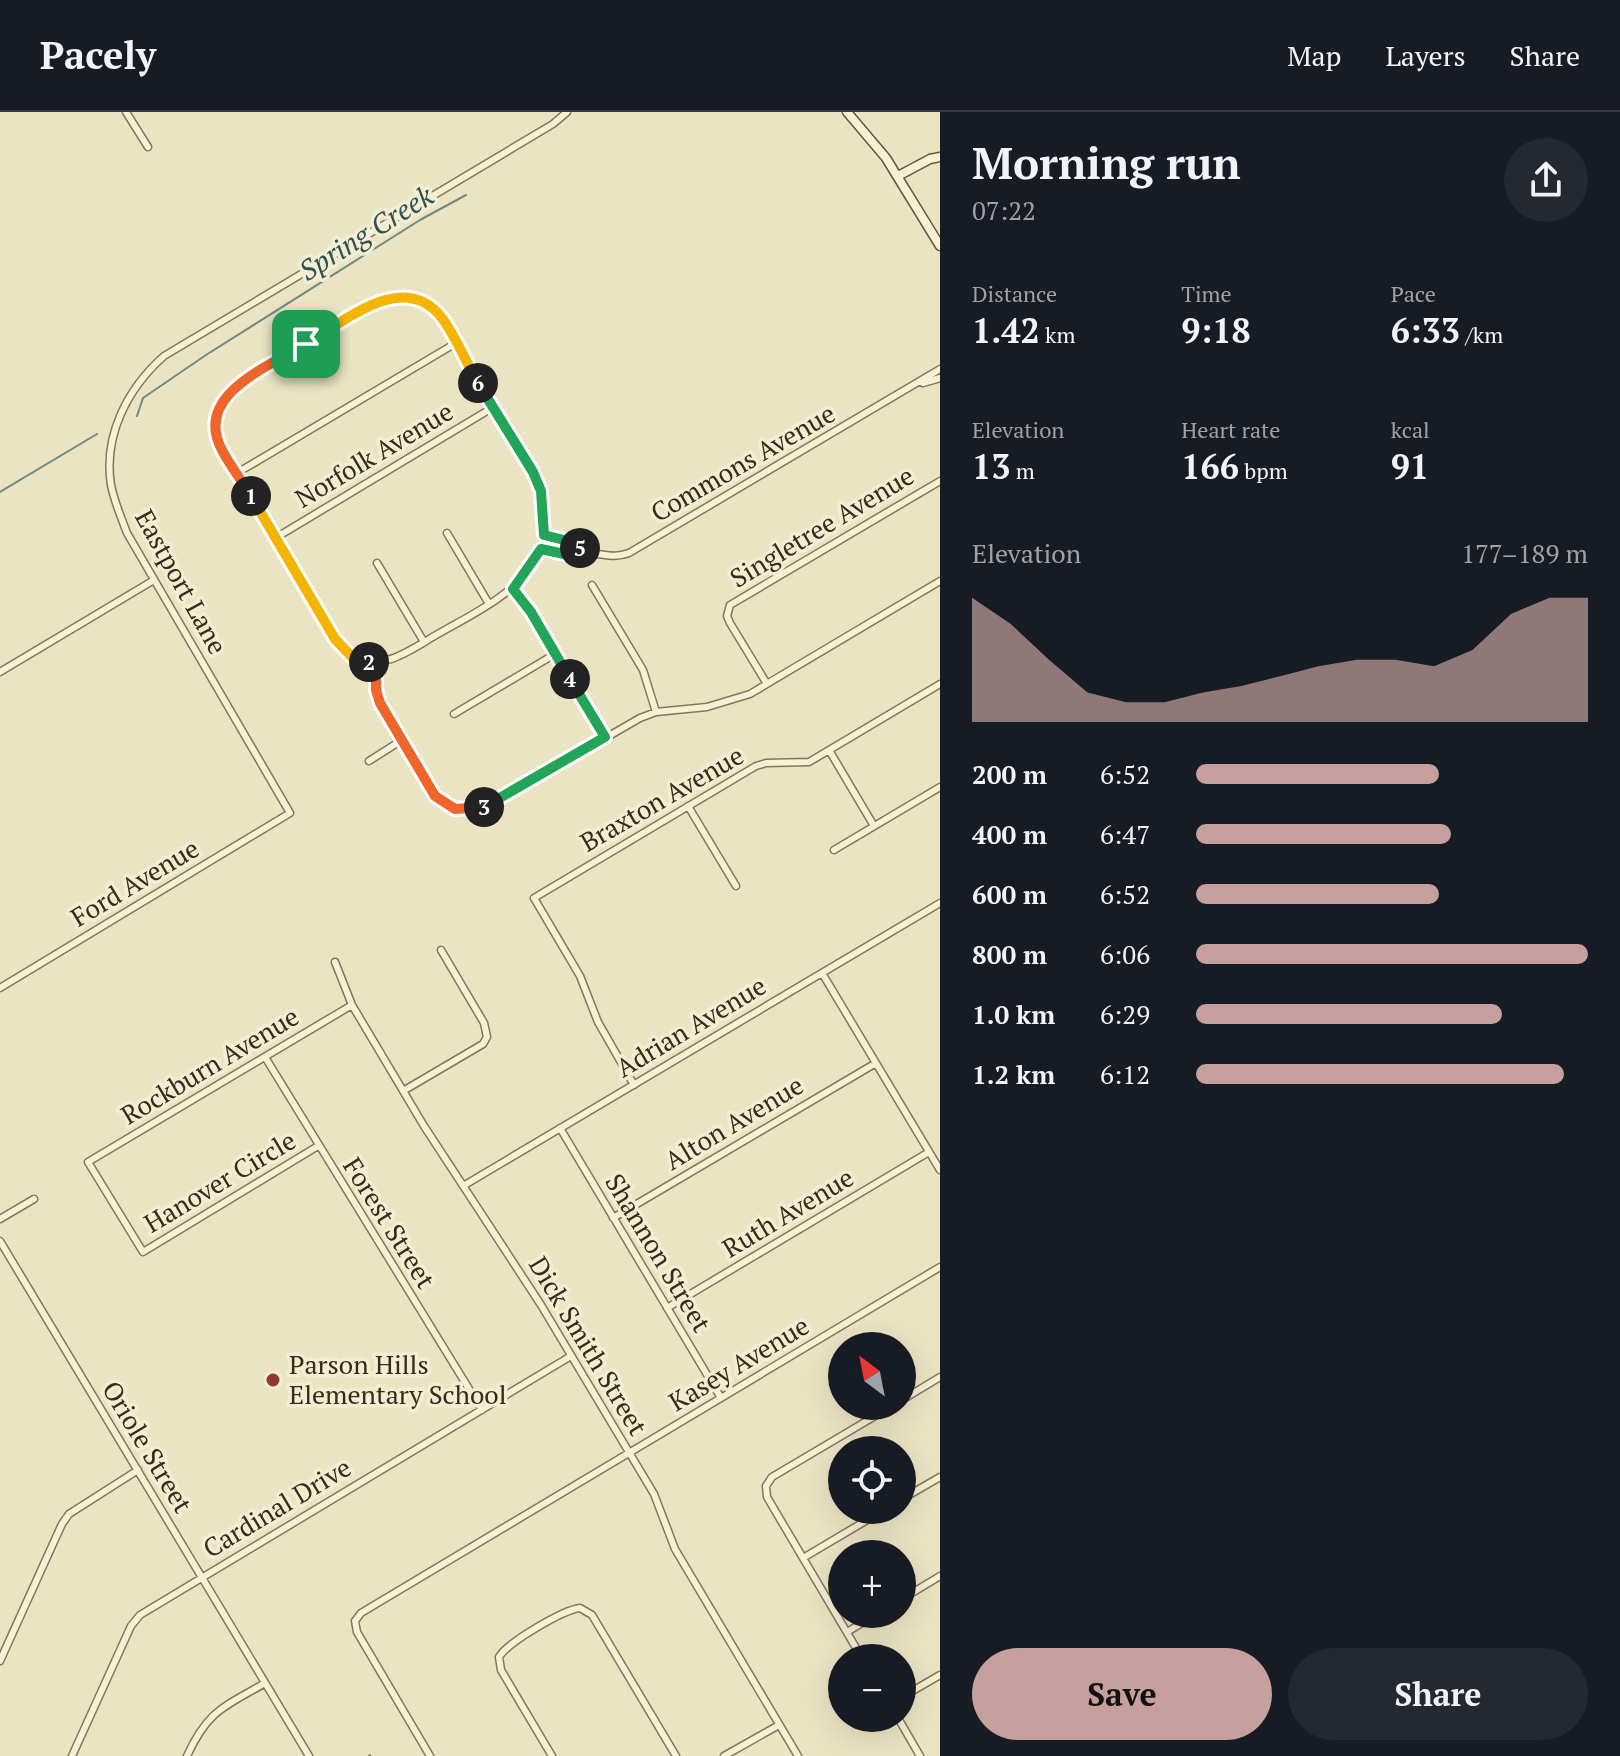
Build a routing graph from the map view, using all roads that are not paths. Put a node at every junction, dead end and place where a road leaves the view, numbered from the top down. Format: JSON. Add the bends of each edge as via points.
{"nodes":[{"id":1,"x":126,"y":112,"type":"edge"},
{"id":2,"x":567,"y":112,"type":"edge"},
{"id":3,"x":847,"y":112,"type":"edge"},
{"id":4,"x":148,"y":147,"type":"dead end"},
{"id":5,"x":940,"y":157,"type":"edge"},
{"id":6,"x":898,"y":176,"type":"junction"},
{"id":7,"x":940,"y":246,"type":"edge"},
{"id":8,"x":456,"y":343,"type":"junction"},
{"id":9,"x":940,"y":369,"type":"edge"},
{"id":10,"x":940,"y":378,"type":"edge"},
{"id":11,"x":915,"y":386,"type":"junction"},
{"id":12,"x":492,"y":408,"type":"junction"},
{"id":13,"x":237,"y":473,"type":"junction"},
{"id":14,"x":940,"y":481,"type":"edge"},
{"id":15,"x":447,"y":533,"type":"dead end"},
{"id":16,"x":544,"y":535,"type":"junction"},
{"id":17,"x":277,"y":537,"type":"junction"},
{"id":18,"x":541,"y":549,"type":"junction"},
{"id":19,"x":586,"y":553,"type":"junction"},
{"id":20,"x":377,"y":563,"type":"dead end"},
{"id":21,"x":154,"y":580,"type":"junction"},
{"id":22,"x":940,"y":581,"type":"edge"},
{"id":23,"x":592,"y":585,"type":"dead end"},
{"id":24,"x":513,"y":589,"type":"junction"},
{"id":25,"x":489,"y":604,"type":"junction"},
{"id":26,"x":424,"y":642,"type":"junction"},
{"id":27,"x":555,"y":654,"type":"junction"},
{"id":28,"x":376,"y":663,"type":"junction"},
{"id":29,"x":0,"y":672,"type":"edge"},
{"id":30,"x":767,"y":684,"type":"junction"},
{"id":31,"x":940,"y":684,"type":"edge"},
{"id":32,"x":656,"y":712,"type":"junction"},
{"id":33,"x":454,"y":714,"type":"dead end"},
{"id":34,"x":605,"y":737,"type":"junction"},
{"id":35,"x":402,"y":740,"type":"junction"},
{"id":36,"x":829,"y":750,"type":"junction"},
{"id":37,"x":369,"y":761,"type":"dead end"},
{"id":38,"x":940,"y":787,"type":"edge"},
{"id":39,"x":688,"y":806,"type":"junction"},
{"id":40,"x":290,"y":813,"type":"joint"},
{"id":41,"x":874,"y":826,"type":"junction"},
{"id":42,"x":834,"y":850,"type":"dead end"},
{"id":43,"x":736,"y":886,"type":"dead end"},
{"id":44,"x":940,"y":903,"type":"edge"},
{"id":45,"x":441,"y":950,"type":"dead end"},
{"id":46,"x":335,"y":962,"type":"dead end"},
{"id":47,"x":822,"y":973,"type":"junction"},
{"id":48,"x":0,"y":988,"type":"edge"},
{"id":49,"x":352,"y":1005,"type":"junction"},
{"id":50,"x":265,"y":1057,"type":"junction"},
{"id":51,"x":876,"y":1063,"type":"junction"},
{"id":52,"x":634,"y":1085,"type":"junction"},
{"id":53,"x":403,"y":1091,"type":"junction"},
{"id":54,"x":560,"y":1128,"type":"junction"},
{"id":55,"x":318,"y":1146,"type":"junction"},
{"id":56,"x":929,"y":1152,"type":"junction"},
{"id":57,"x":940,"y":1170,"type":"edge"},
{"id":58,"x":463,"y":1186,"type":"junction"},
{"id":59,"x":34,"y":1199,"type":"dead end"},
{"id":60,"x":613,"y":1218,"type":"junction"},
{"id":61,"x":0,"y":1219,"type":"edge"},
{"id":62,"x":0,"y":1241,"type":"edge"},
{"id":63,"x":143,"y":1252,"type":"joint"},
{"id":64,"x":940,"y":1267,"type":"edge"},
{"id":65,"x":667,"y":1308,"type":"junction"},
{"id":66,"x":571,"y":1356,"type":"junction"},
{"id":67,"x":940,"y":1377,"type":"edge"},
{"id":68,"x":916,"y":1392,"type":"edge"},
{"id":69,"x":721,"y":1398,"type":"junction"},
{"id":70,"x":482,"y":1410,"type":"junction"},
{"id":71,"x":868,"y":1420,"type":"edge"},
{"id":72,"x":630,"y":1452,"type":"junction"},
{"id":73,"x":138,"y":1470,"type":"junction"},
{"id":74,"x":940,"y":1477,"type":"edge"},
{"id":75,"x":916,"y":1491,"type":"edge"},
{"id":76,"x":860,"y":1524,"type":"edge"},
{"id":77,"x":803,"y":1558,"type":"junction"},
{"id":78,"x":202,"y":1576,"type":"junction"},
{"id":79,"x":940,"y":1576,"type":"edge"},
{"id":80,"x":916,"y":1591,"type":"edge"},
{"id":81,"x":854,"y":1628,"type":"edge"},
{"id":82,"x":847,"y":1632,"type":"junction"},
{"id":83,"x":854,"y":1644,"type":"edge"},
{"id":84,"x":0,"y":1661,"type":"edge"},
{"id":85,"x":940,"y":1675,"type":"edge"},
{"id":86,"x":265,"y":1683,"type":"junction"},
{"id":87,"x":916,"y":1689,"type":"edge"},
{"id":88,"x":779,"y":1725,"type":"junction"},
{"id":89,"x":906,"y":1732,"type":"edge"},
{"id":90,"x":72,"y":1756,"type":"edge"},
{"id":91,"x":187,"y":1756,"type":"edge"},
{"id":92,"x":309,"y":1756,"type":"edge"},
{"id":93,"x":430,"y":1756,"type":"edge"},
{"id":94,"x":552,"y":1756,"type":"edge"},
{"id":95,"x":676,"y":1756,"type":"edge"},
{"id":96,"x":724,"y":1756,"type":"edge"},
{"id":97,"x":798,"y":1756,"type":"edge"},
{"id":98,"x":920,"y":1756,"type":"edge"}],
"edges":[{"from":1,"to":4,"type":"street"},
{"from":2,"to":21,"type":"street","name":"Eastport Lane","via":[[148,370],[119,416],[111,484],[127,533]]},
{"from":3,"to":6,"type":"main road"},
{"from":5,"to":6,"type":"main road"},
{"from":6,"to":7,"type":"main road"},
{"from":8,"to":12,"type":"street"},
{"from":8,"to":13,"type":"street"},
{"from":8,"to":13,"type":"street","via":[[428,304],[396,295],[378,301],[223,399],[215,431]]},
{"from":9,"to":11,"type":"street","name":"Commons Avenue"},
{"from":10,"to":11,"type":"street","name":"Commons Avenue"},
{"from":11,"to":19,"type":"street","name":"Commons Avenue","via":[[629,553]]},
{"from":12,"to":16,"type":"street","via":[[537,482]]},
{"from":12,"to":17,"type":"street","name":"Norfolk Avenue"},
{"from":13,"to":17,"type":"street"},
{"from":14,"to":30,"type":"street","name":"Singletree Avenue","via":[[735,600],[727,610],[730,623]]},
{"from":15,"to":25,"type":"street"},
{"from":16,"to":18,"type":"street"},
{"from":16,"to":19,"type":"street","name":"Commons Avenue","via":[[572,542]]},
{"from":17,"to":28,"type":"street","via":[[343,649]]},
{"from":18,"to":19,"type":"street","name":"Commons Avenue"},
{"from":18,"to":24,"type":"street"},
{"from":20,"to":26,"type":"street"},
{"from":21,"to":29,"type":"street"},
{"from":21,"to":40,"type":"street","name":"Eastport Lane"},
{"from":22,"to":30,"type":"street"},
{"from":23,"to":32,"type":"street","via":[[643,670]]},
{"from":24,"to":25,"type":"street"},
{"from":24,"to":27,"type":"street"},
{"from":25,"to":26,"type":"street"},
{"from":26,"to":28,"type":"street"},
{"from":27,"to":33,"type":"street"},
{"from":27,"to":34,"type":"street"},
{"from":28,"to":35,"type":"street","via":[[380,703]]},
{"from":30,"to":32,"type":"street","via":[[724,703]]},
{"from":31,"to":36,"type":"street","name":"Braxton Avenue"},
{"from":32,"to":34,"type":"street"},
{"from":34,"to":35,"type":"street","via":[[488,806],[466,810],[435,796]]},
{"from":35,"to":37,"type":"street"},
{"from":36,"to":39,"type":"street","name":"Braxton Avenue","via":[[809,762],[756,766]]},
{"from":36,"to":41,"type":"street"},
{"from":38,"to":41,"type":"street"},
{"from":39,"to":43,"type":"street"},
{"from":39,"to":52,"type":"street","name":"Braxton Avenue","via":[[534,898]]},
{"from":40,"to":48,"type":"street","name":"Ford Avenue"},
{"from":41,"to":42,"type":"street"},
{"from":44,"to":47,"type":"street","name":"Adrian Avenue"},
{"from":45,"to":53,"type":"street","via":[[487,1037]]},
{"from":46,"to":49,"type":"street","name":"Dick Smith Street"},
{"from":47,"to":51,"type":"street"},
{"from":47,"to":52,"type":"street","name":"Adrian Avenue"},
{"from":49,"to":50,"type":"street","name":"Rockburn Avenue"},
{"from":49,"to":53,"type":"street","name":"Dick Smith Street"},
{"from":50,"to":55,"type":"street","name":"Forest Street"},
{"from":50,"to":63,"type":"street","name":"Rockburn Avenue","via":[[88,1162]]},
{"from":51,"to":56,"type":"street"},
{"from":51,"to":60,"type":"street","name":"Alton Avenue"},
{"from":52,"to":54,"type":"street","name":"Adrian Avenue"},
{"from":53,"to":58,"type":"street","name":"Dick Smith Street"},
{"from":54,"to":58,"type":"street","name":"Adrian Avenue"},
{"from":54,"to":60,"type":"street","name":"Shannon Street"},
{"from":55,"to":63,"type":"street","name":"Hanover Circle"},
{"from":55,"to":70,"type":"street","name":"Forest Street"},
{"from":56,"to":57,"type":"street"},
{"from":56,"to":65,"type":"street","name":"Ruth Avenue"},
{"from":58,"to":66,"type":"street","name":"Dick Smith Street"},
{"from":59,"to":61,"type":"street"},
{"from":60,"to":65,"type":"street","name":"Shannon Street"},
{"from":62,"to":73,"type":"street","name":"Oriole Street"},
{"from":64,"to":69,"type":"street","name":"Kasey Avenue"},
{"from":65,"to":69,"type":"street","name":"Shannon Street"},
{"from":66,"to":70,"type":"street","name":"Cardinal Drive"},
{"from":66,"to":72,"type":"street","name":"Dick Smith Street"},
{"from":67,"to":68,"type":"street"},
{"from":69,"to":72,"type":"street","name":"Kasey Avenue"},
{"from":70,"to":78,"type":"street","name":"Cardinal Drive"},
{"from":71,"to":77,"type":"street","via":[[772,1477],[766,1486],[767,1497]]},
{"from":72,"to":88,"type":"street","name":"Dick Smith Street","via":[[658,1502],[675,1549]]},
{"from":72,"to":93,"type":"street","name":"Kasey Avenue","via":[[355,1621]]},
{"from":73,"to":78,"type":"street","name":"Oriole Street"},
{"from":73,"to":84,"type":"street","via":[[69,1514]]},
{"from":74,"to":75,"type":"street"},
{"from":76,"to":77,"type":"street"},
{"from":77,"to":82,"type":"street"},
{"from":78,"to":86,"type":"street","name":"Oriole Street"},
{"from":78,"to":90,"type":"street","name":"Cardinal Drive","via":[[151,1606],[131,1626]]},
{"from":79,"to":80,"type":"street"},
{"from":81,"to":82,"type":"street"},
{"from":82,"to":83,"type":"street"},
{"from":85,"to":87,"type":"street"},
{"from":86,"to":91,"type":"street","via":[[205,1721]]},
{"from":86,"to":92,"type":"street","name":"Oriole Street"},
{"from":88,"to":96,"type":"street"},
{"from":88,"to":97,"type":"street","name":"Dick Smith Street"},
{"from":89,"to":98,"type":"street"},
{"from":94,"to":95,"type":"street","via":[[501,1670],[499,1657],[567,1611],[580,1608],[592,1615]]}]}
